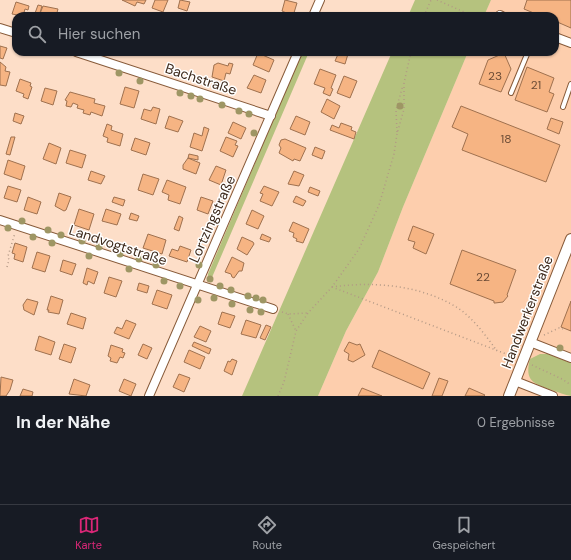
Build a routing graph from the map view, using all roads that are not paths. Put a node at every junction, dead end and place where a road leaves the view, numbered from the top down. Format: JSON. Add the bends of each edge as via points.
{"nodes":[{"id":1,"x":320,"y":0,"type":"edge"},
{"id":2,"x":315,"y":12,"type":"edge"},
{"id":3,"x":0,"y":28,"type":"edge"},
{"id":4,"x":12,"y":32,"type":"edge"},
{"id":5,"x":559,"y":38,"type":"edge"},
{"id":6,"x":571,"y":43,"type":"edge"},
{"id":7,"x":88,"y":56,"type":"edge"},
{"id":8,"x":296,"y":56,"type":"edge"},
{"id":9,"x":526,"y":56,"type":"edge"},
{"id":10,"x":571,"y":84,"type":"edge"},
{"id":11,"x":511,"y":93,"type":"dead end"},
{"id":12,"x":563,"y":107,"type":"dead end"},
{"id":13,"x":271,"y":116,"type":"junction"},
{"id":14,"x":0,"y":220,"type":"edge"},
{"id":15,"x":571,"y":239,"type":"edge"},
{"id":16,"x":197,"y":285,"type":"junction"},
{"id":17,"x":274,"y":309,"type":"road end"},
{"id":18,"x":530,"y":342,"type":"junction"},
{"id":19,"x":571,"y":358,"type":"edge"},
{"id":20,"x":515,"y":381,"type":"junction"},
{"id":21,"x":149,"y":396,"type":"edge"},
{"id":22,"x":509,"y":396,"type":"edge"},
{"id":23,"x":553,"y":396,"type":"edge"}],
"edges":[{"from":1,"to":2,"type":"street"},
{"from":3,"to":4,"type":"street"},
{"from":5,"to":6,"type":"street"},
{"from":7,"to":13,"type":"street","name":"Bachstraße"},
{"from":8,"to":13,"type":"street","name":"Lortzingstraße"},
{"from":9,"to":11,"type":"lane"},
{"from":10,"to":12,"type":"lane"},
{"from":13,"to":16,"type":"street","name":"Lortzingstraße"},
{"from":14,"to":16,"type":"street","name":"Landvogtstraße"},
{"from":15,"to":18,"type":"street","name":"Handwerkerstraße"},
{"from":16,"to":17,"type":"street","name":"Landvogtstraße"},
{"from":16,"to":21,"type":"street","name":"Lortzingstraße"},
{"from":18,"to":19,"type":"street"},
{"from":18,"to":20,"type":"street","name":"Handwerkerstraße"},
{"from":20,"to":22,"type":"street","name":"Handwerkerstraße"},
{"from":20,"to":23,"type":"street"}]}
